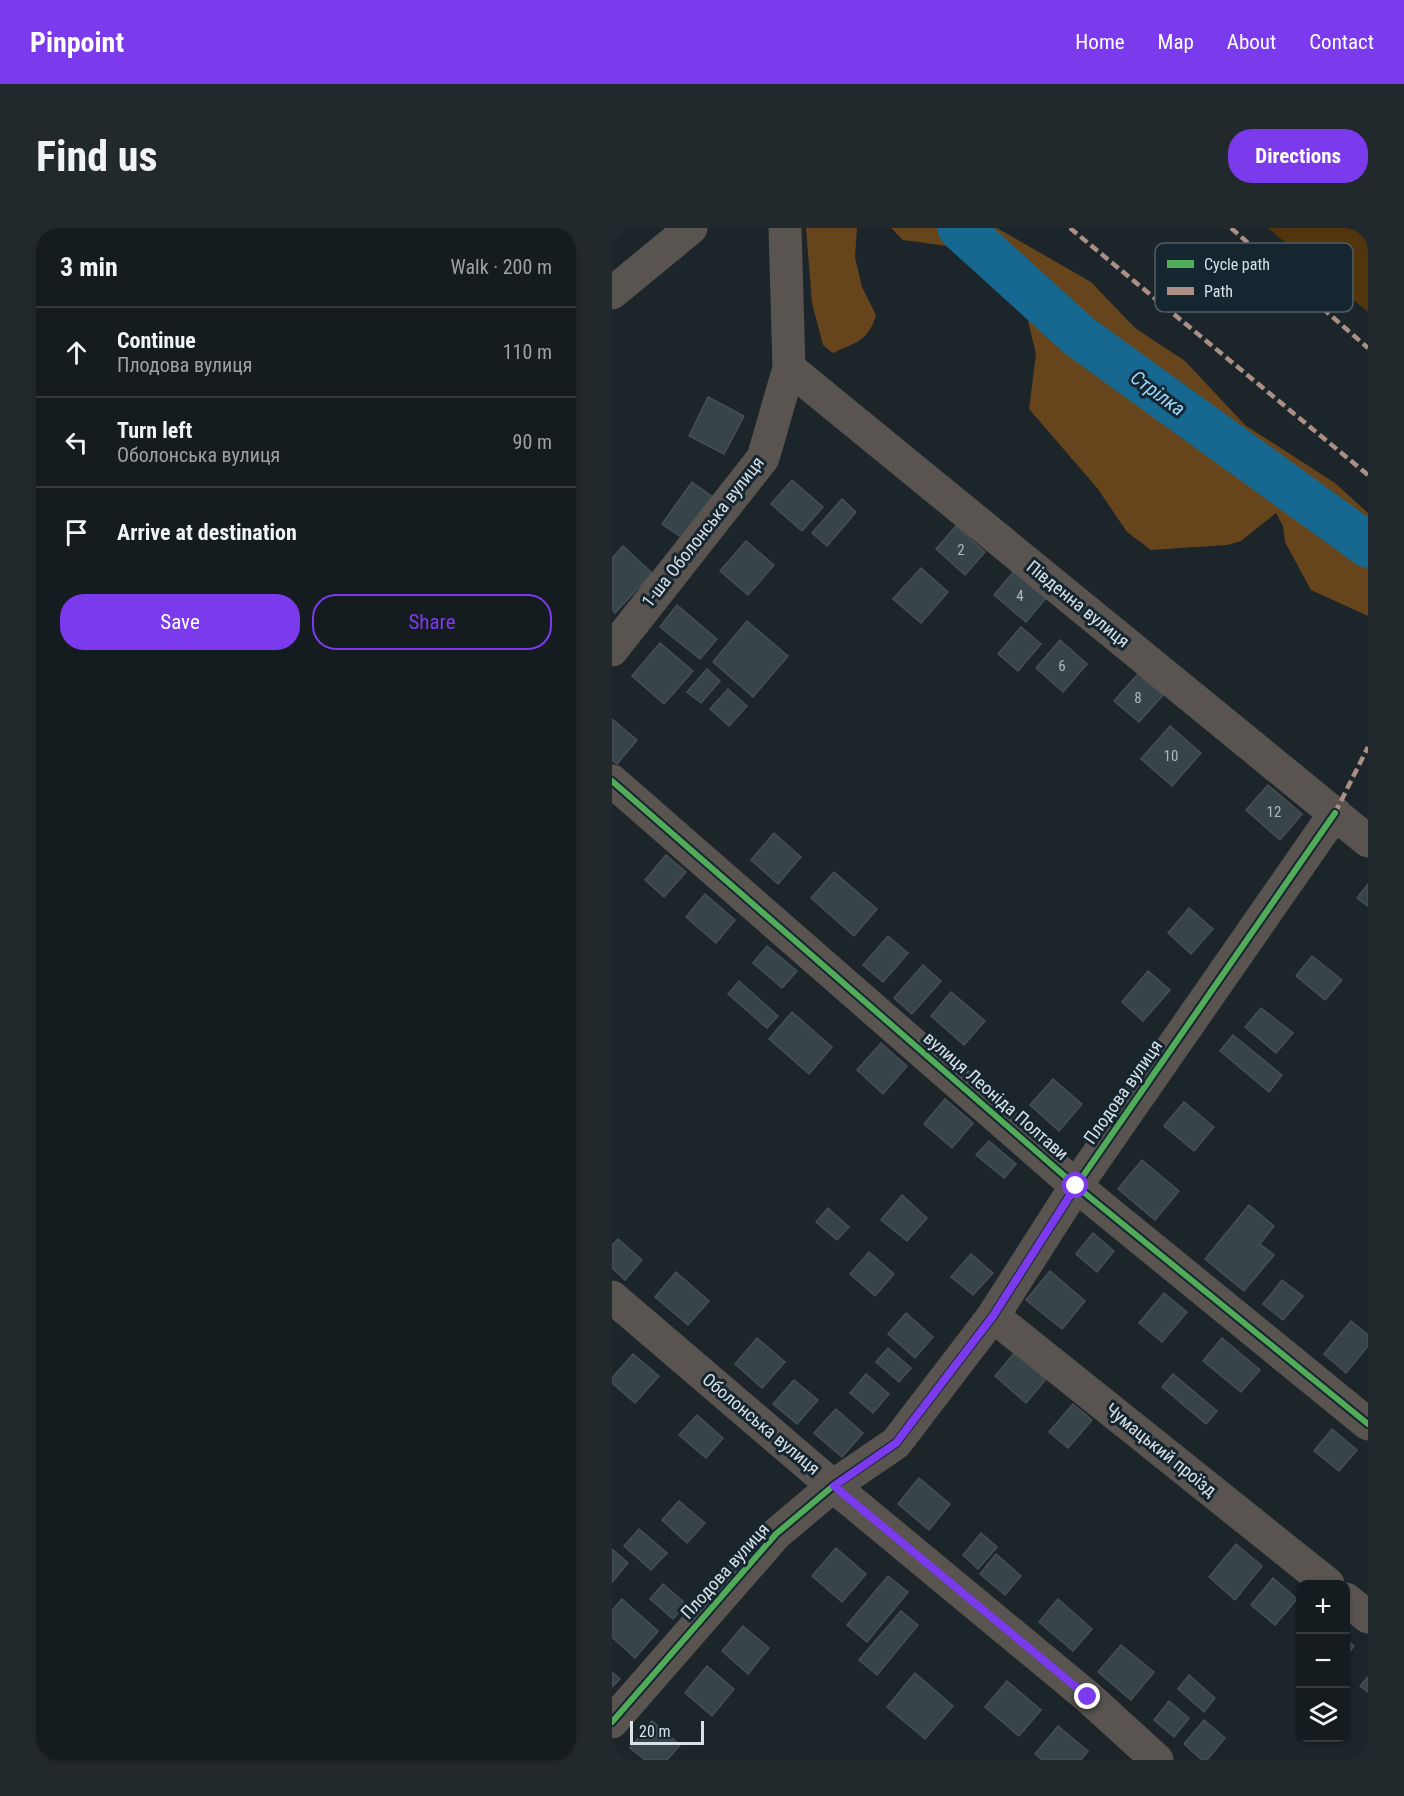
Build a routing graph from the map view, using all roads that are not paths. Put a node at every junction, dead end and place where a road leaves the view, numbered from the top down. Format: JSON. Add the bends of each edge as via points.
{"nodes":[{"id":1,"x":691,"y":228,"type":"edge"},
{"id":2,"x":784,"y":228,"type":"edge"},
{"id":3,"x":612,"y":293,"type":"edge"},
{"id":4,"x":789,"y":368,"type":"junction"},
{"id":5,"x":612,"y":650,"type":"edge"},
{"id":6,"x":612,"y":781,"type":"edge"},
{"id":7,"x":1335,"y":813,"type":"junction"},
{"id":8,"x":1368,"y":841,"type":"edge"},
{"id":9,"x":1076,"y":1186,"type":"junction"},
{"id":10,"x":612,"y":1297,"type":"edge"},
{"id":11,"x":993,"y":1316,"type":"junction"},
{"id":12,"x":1368,"y":1424,"type":"edge"},
{"id":13,"x":834,"y":1486,"type":"junction"},
{"id":14,"x":1323,"y":1580,"type":"edge"},
{"id":15,"x":1350,"y":1602,"type":"edge"},
{"id":16,"x":1368,"y":1617,"type":"edge"},
{"id":17,"x":612,"y":1722,"type":"edge"},
{"id":18,"x":1157,"y":1760,"type":"edge"}],
"edges":[{"from":1,"to":3,"type":"street"},
{"from":2,"to":4,"type":"street","name":"1-ша Оболонська вулиця"},
{"from":4,"to":5,"type":"street","name":"1-ша Оболонська вулиця","via":[[764,458]]},
{"from":4,"to":7,"type":"street","name":"Південна вулиця"},
{"from":6,"to":9,"type":"street","name":"вулиця Леоніда Полтави"},
{"from":7,"to":8,"type":"street","name":"Південна вулиця"},
{"from":7,"to":9,"type":"street","name":"Плодова вулиця"},
{"from":9,"to":11,"type":"street","name":"Плодова вулиця"},
{"from":9,"to":12,"type":"street","name":"вулиця Леоніда Полтави"},
{"from":10,"to":13,"type":"street","name":"Оболонська вулиця"},
{"from":11,"to":13,"type":"street","name":"Плодова вулиця","via":[[896,1443]]},
{"from":11,"to":14,"type":"street","name":"Чумацький проїзд"},
{"from":13,"to":17,"type":"street","name":"Плодова вулиця","via":[[776,1534]]},
{"from":13,"to":18,"type":"street","name":"Оболонська вулиця","via":[[1088,1697]]},
{"from":15,"to":16,"type":"street"}]}
